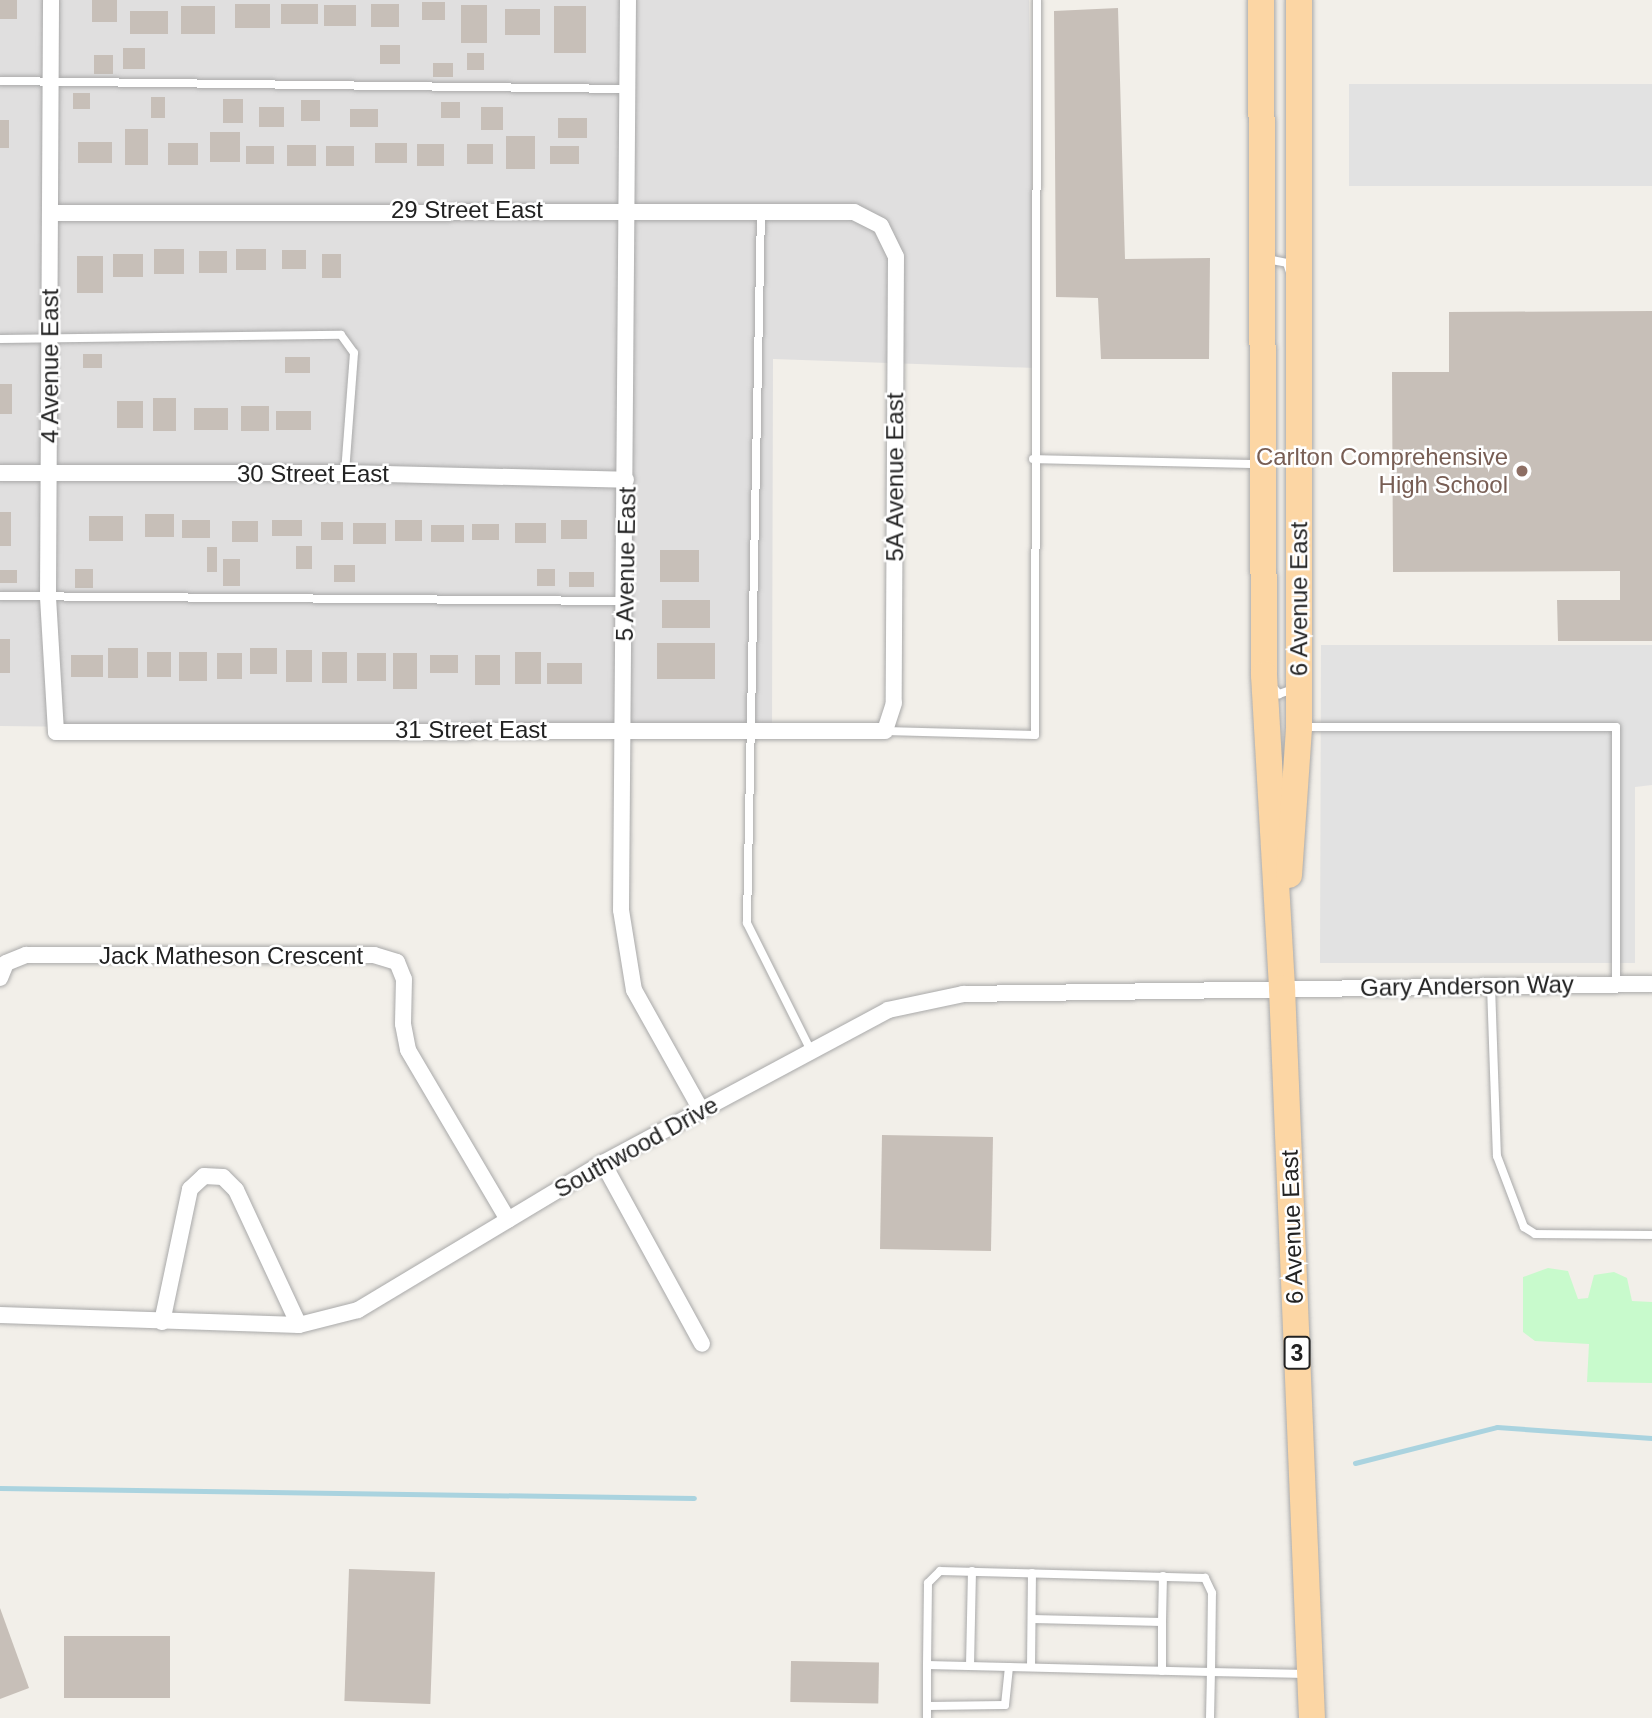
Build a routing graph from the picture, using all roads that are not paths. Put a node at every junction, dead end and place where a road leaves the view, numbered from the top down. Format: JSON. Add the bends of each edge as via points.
{"nodes":[{"id":1,"x":51,"y":0,"type":"edge"},
{"id":2,"x":628,"y":0,"type":"edge"},
{"id":3,"x":1037,"y":0,"type":"edge"},
{"id":4,"x":1261,"y":0,"type":"edge"},
{"id":5,"x":1299,"y":0,"type":"edge"},
{"id":6,"x":50,"y":80,"type":"junction"},
{"id":7,"x":0,"y":81,"type":"edge"},
{"id":8,"x":627,"y":89,"type":"junction"},
{"id":9,"x":626,"y":209,"type":"junction"},
{"id":10,"x":761,"y":211,"type":"junction"},
{"id":11,"x":50,"y":212,"type":"junction"},
{"id":12,"x":881,"y":226,"type":"joint"},
{"id":13,"x":1262,"y":288,"type":"junction"},
{"id":14,"x":1300,"y":298,"type":"junction"},
{"id":15,"x":50,"y":338,"type":"junction"},
{"id":16,"x":0,"y":339,"type":"edge"},
{"id":17,"x":1033,"y":458,"type":"junction"},
{"id":18,"x":1261,"y":464,"type":"junction"},
{"id":19,"x":0,"y":473,"type":"edge"},
{"id":20,"x":345,"y":473,"type":"junction"},
{"id":21,"x":49,"y":474,"type":"junction"},
{"id":22,"x":626,"y":480,"type":"junction"},
{"id":23,"x":0,"y":596,"type":"edge"},
{"id":24,"x":48,"y":597,"type":"junction"},
{"id":25,"x":625,"y":601,"type":"junction"},
{"id":26,"x":1264,"y":675,"type":"junction"},
{"id":27,"x":1299,"y":687,"type":"junction"},
{"id":28,"x":1299,"y":727,"type":"junction"},
{"id":29,"x":624,"y":729,"type":"junction"},
{"id":30,"x":752,"y":730,"type":"junction"},
{"id":31,"x":885,"y":731,"type":"junction"},
{"id":32,"x":56,"y":732,"type":"joint"},
{"id":33,"x":0,"y":978,"type":"edge"},
{"id":34,"x":1652,"y":984,"type":"edge"},
{"id":35,"x":1616,"y":985,"type":"junction"},
{"id":36,"x":1491,"y":986,"type":"junction"},
{"id":37,"x":1282,"y":988,"type":"junction"},
{"id":38,"x":811,"y":1051,"type":"junction"},
{"id":39,"x":701,"y":1110,"type":"junction"},
{"id":40,"x":603,"y":1163,"type":"junction"},
{"id":41,"x":508,"y":1220,"type":"junction"},
{"id":42,"x":1652,"y":1236,"type":"edge"},
{"id":43,"x":0,"y":1315,"type":"edge"},
{"id":44,"x":162,"y":1322,"type":"junction"},
{"id":45,"x":299,"y":1325,"type":"junction"},
{"id":46,"x":702,"y":1344,"type":"dead end"},
{"id":47,"x":972,"y":1571,"type":"junction"},
{"id":48,"x":1032,"y":1573,"type":"junction"},
{"id":49,"x":1163,"y":1576,"type":"junction"},
{"id":50,"x":1032,"y":1619,"type":"junction"},
{"id":51,"x":1162,"y":1622,"type":"junction"},
{"id":52,"x":927,"y":1665,"type":"junction"},
{"id":53,"x":970,"y":1666,"type":"junction"},
{"id":54,"x":1009,"y":1667,"type":"junction"},
{"id":55,"x":1031,"y":1667,"type":"junction"},
{"id":56,"x":1162,"y":1671,"type":"junction"},
{"id":57,"x":1211,"y":1672,"type":"junction"},
{"id":58,"x":1310,"y":1674,"type":"junction"},
{"id":59,"x":927,"y":1706,"type":"junction"},
{"id":60,"x":927,"y":1718,"type":"edge"},
{"id":61,"x":1210,"y":1718,"type":"edge"},
{"id":62,"x":1312,"y":1718,"type":"edge"}],
"edges":[{"from":1,"to":6,"type":"street","name":"4 Avenue East"},
{"from":2,"to":8,"type":"street","name":"5 Avenue East"},
{"from":3,"to":17,"type":"lane"},
{"from":4,"to":13,"type":"main road","name":"6 Avenue East","number":"3"},
{"from":5,"to":14,"type":"main road","name":"6 Avenue East","number":"3"},
{"from":6,"to":7,"type":"lane"},
{"from":6,"to":8,"type":"lane"},
{"from":6,"to":11,"type":"street","name":"4 Avenue East"},
{"from":8,"to":9,"type":"street","name":"5 Avenue East"},
{"from":9,"to":10,"type":"street","name":"29 Street East"},
{"from":9,"to":11,"type":"street","name":"29 Street East"},
{"from":9,"to":22,"type":"street","name":"5 Avenue East"},
{"from":10,"to":12,"type":"street","name":"29 Street East","via":[[854,212]]},
{"from":10,"to":30,"type":"lane"},
{"from":11,"to":15,"type":"street","name":"4 Avenue East"},
{"from":12,"to":31,"type":"street","name":"5A Avenue East","via":[[897,257],[894,702]]},
{"from":13,"to":14,"type":"lane","via":[[1272,260],[1287,263]]},
{"from":13,"to":18,"type":"main road","name":"6 Avenue East","number":"3"},
{"from":14,"to":27,"type":"main road","name":"6 Avenue East","number":"3"},
{"from":15,"to":16,"type":"lane"},
{"from":15,"to":20,"type":"lane","via":[[341,335],[354,353]]},
{"from":15,"to":21,"type":"street","name":"4 Avenue East"},
{"from":17,"to":18,"type":"lane"},
{"from":17,"to":31,"type":"lane","via":[[1035,735]]},
{"from":18,"to":26,"type":"main road","name":"6 Avenue East","number":"3"},
{"from":19,"to":21,"type":"street","name":"30 Street East"},
{"from":20,"to":21,"type":"street","name":"30 Street East"},
{"from":20,"to":22,"type":"street","name":"30 Street East"},
{"from":21,"to":24,"type":"street","name":"4 Avenue East"},
{"from":22,"to":25,"type":"street","name":"5 Avenue East"},
{"from":23,"to":24,"type":"lane"},
{"from":24,"to":25,"type":"lane"},
{"from":24,"to":32,"type":"street","name":"4 Avenue East"},
{"from":25,"to":29,"type":"street","name":"5 Avenue East"},
{"from":26,"to":27,"type":"lane","via":[[1279,694]]},
{"from":26,"to":37,"type":"main road","name":"6 Avenue East","number":"3"},
{"from":27,"to":28,"type":"main road","name":"6 Avenue East","number":"3"},
{"from":28,"to":35,"type":"lane","via":[[1616,727]]},
{"from":28,"to":37,"type":"main road","name":"6 Avenue East","number":"3"},
{"from":29,"to":30,"type":"street","name":"31 Street East"},
{"from":29,"to":32,"type":"street","name":"31 Street East"},
{"from":29,"to":39,"type":"street","name":"5 Avenue East","via":[[621,910],[634,990]]},
{"from":30,"to":31,"type":"street","name":"31 Street East"},
{"from":30,"to":38,"type":"lane","via":[[747,923]]},
{"from":33,"to":41,"type":"street","name":"Jack Matheson Crescent","via":[[6,963],[26,956],[374,956],[397,962],[404,979],[402,1024],[408,1050]]},
{"from":34,"to":35,"type":"street","name":"Gary Anderson Way"},
{"from":35,"to":36,"type":"street","name":"Gary Anderson Way"},
{"from":36,"to":37,"type":"street","name":"Gary Anderson Way"},
{"from":36,"to":42,"type":"lane","via":[[1497,1156],[1524,1227],[1535,1234]]},
{"from":37,"to":38,"type":"street","name":"Southwood Drive","via":[[963,994],[888,1010]]},
{"from":37,"to":58,"type":"main road","name":"6 Avenue East","number":"3"},
{"from":38,"to":39,"type":"street","name":"Southwood Drive"},
{"from":39,"to":40,"type":"street","name":"Southwood Drive"},
{"from":40,"to":41,"type":"street","name":"Southwood Drive"},
{"from":40,"to":46,"type":"street"},
{"from":41,"to":45,"type":"street","name":"Southwood Drive","via":[[358,1310]]},
{"from":43,"to":44,"type":"street","name":"Southwood Drive"},
{"from":44,"to":45,"type":"street","name":"Southwood Drive"},
{"from":44,"to":45,"type":"street","via":[[190,1189],[204,1176],[223,1177],[236,1190]]},
{"from":47,"to":48,"type":"lane"},
{"from":47,"to":52,"type":"lane","via":[[940,1571],[928,1583]]},
{"from":47,"to":53,"type":"lane"},
{"from":48,"to":49,"type":"lane"},
{"from":48,"to":50,"type":"lane"},
{"from":49,"to":51,"type":"lane"},
{"from":49,"to":57,"type":"lane","via":[[1197,1577],[1211,1583]]},
{"from":50,"to":51,"type":"lane"},
{"from":50,"to":55,"type":"lane"},
{"from":51,"to":56,"type":"lane"},
{"from":52,"to":53,"type":"lane"},
{"from":52,"to":59,"type":"lane"},
{"from":53,"to":54,"type":"lane"},
{"from":54,"to":55,"type":"lane"},
{"from":54,"to":59,"type":"lane","via":[[1006,1705]]},
{"from":55,"to":56,"type":"lane"},
{"from":56,"to":57,"type":"lane"},
{"from":57,"to":58,"type":"lane"},
{"from":57,"to":61,"type":"lane"},
{"from":58,"to":62,"type":"main road","name":"6 Avenue East","number":"3"},
{"from":59,"to":60,"type":"lane"}]}
